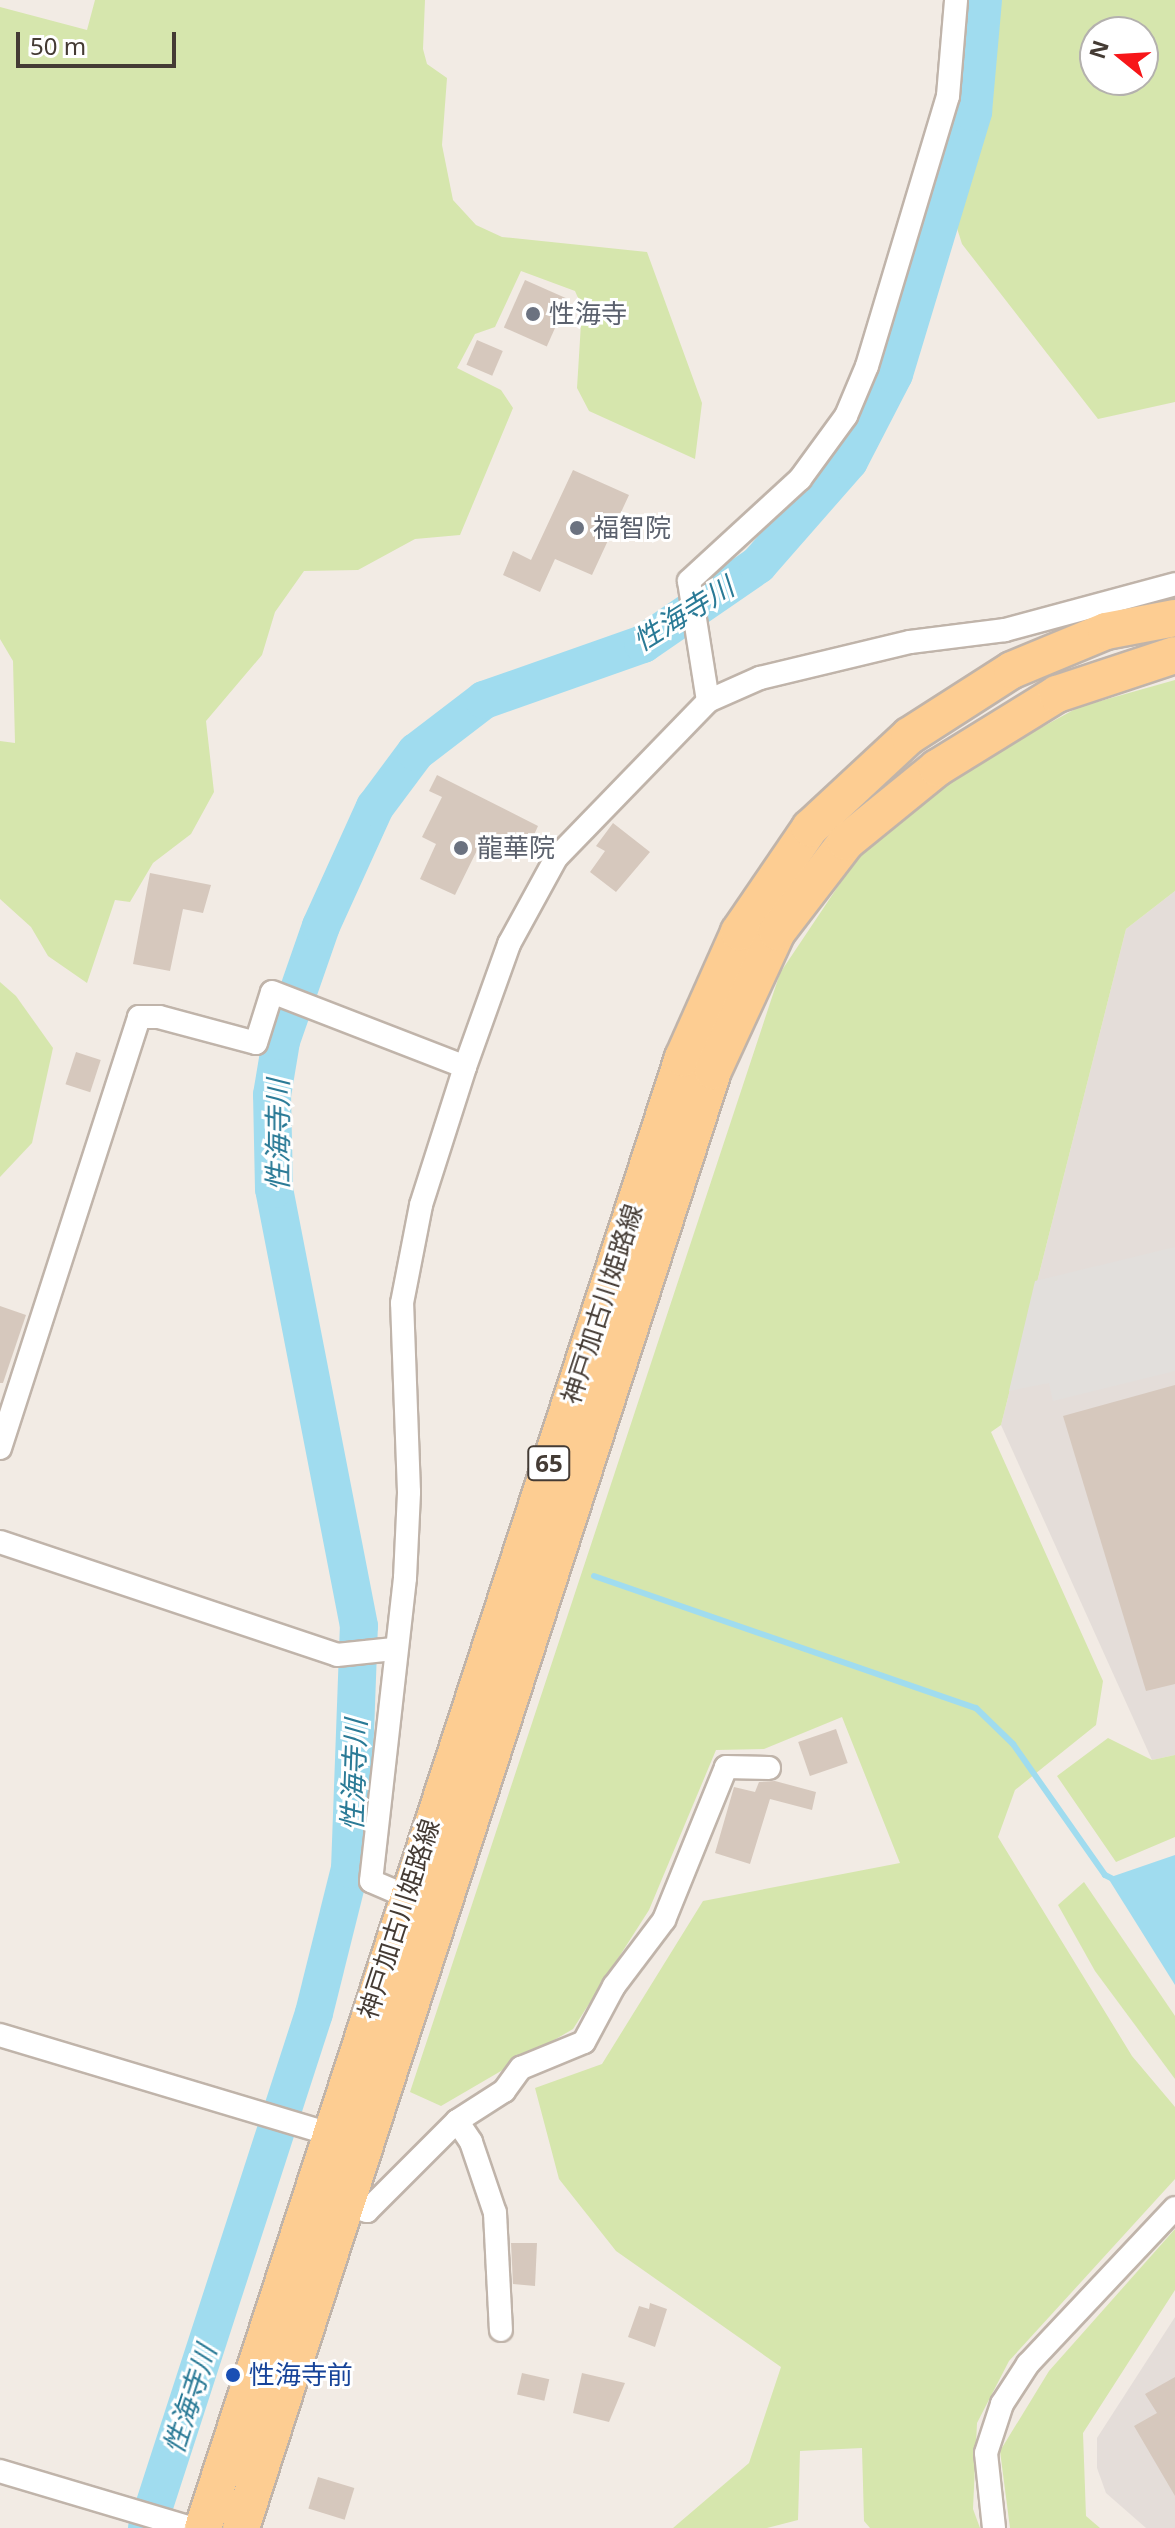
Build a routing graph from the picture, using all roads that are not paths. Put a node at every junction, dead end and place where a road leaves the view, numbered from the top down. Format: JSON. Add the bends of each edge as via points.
{"nodes":[{"id":1,"x":956,"y":0,"type":"edge"},
{"id":2,"x":1175,"y":584,"type":"edge"},
{"id":3,"x":1175,"y":618,"type":"edge"},
{"id":4,"x":1175,"y":655,"type":"edge"},
{"id":5,"x":708,"y":701,"type":"junction"},
{"id":6,"x":465,"y":1067,"type":"junction"},
{"id":7,"x":0,"y":1448,"type":"edge"},
{"id":8,"x":0,"y":1542,"type":"edge"},
{"id":9,"x":388,"y":1650,"type":"junction"},
{"id":10,"x":769,"y":1768,"type":"dead end"},
{"id":11,"x":406,"y":1896,"type":"junction"},
{"id":12,"x":0,"y":2035,"type":"edge"},
{"id":13,"x":457,"y":2121,"type":"junction"},
{"id":14,"x":323,"y":2132,"type":"junction"},
{"id":15,"x":345,"y":2205,"type":"junction"},
{"id":16,"x":1175,"y":2208,"type":"edge"},
{"id":17,"x":501,"y":2330,"type":"dead end"},
{"id":18,"x":0,"y":2471,"type":"edge"},
{"id":19,"x":193,"y":2527,"type":"edge"},
{"id":20,"x":241,"y":2528,"type":"edge"},
{"id":21,"x":994,"y":2528,"type":"edge"}],
"edges":[{"from":1,"to":5,"type":"street","via":[[948,96],[867,366],[846,416],[800,479],[689,581]]},
{"from":2,"to":5,"type":"street","via":[[1005,630],[843,655],[760,678]]},
{"from":3,"to":11,"type":"main road","name":"神戸加古川姫路線","number":"65","via":[[1106,631],[1012,670],[909,736],[810,828],[739,932],[683,1058]]},
{"from":4,"to":15,"type":"main road","name":"神戸加古川姫路線","number":"65","via":[[1057,694],[937,768],[846,842],[777,932],[713,1071]]},
{"from":5,"to":6,"type":"street","via":[[556,858],[509,944]]},
{"from":6,"to":7,"type":"street","via":[[272,992],[256,1043],[159,1017],[139,1017]]},
{"from":6,"to":9,"type":"street","via":[[421,1205],[402,1303],[409,1492]]},
{"from":8,"to":9,"type":"street","via":[[337,1655]]},
{"from":9,"to":11,"type":"street","via":[[371,1881]]},
{"from":10,"to":13,"type":"street","via":[[726,1767],[664,1920],[614,1986],[584,2042],[521,2068],[504,2091]]},
{"from":11,"to":14,"type":"main road","name":"神戸加古川姫路線","number":"65"},
{"from":12,"to":14,"type":"street"},
{"from":13,"to":15,"type":"street","via":[[367,2211]]},
{"from":13,"to":17,"type":"street","via":[[471,2142],[495,2213]]},
{"from":14,"to":19,"type":"main road","name":"神戸加古川姫路線","number":"65"},
{"from":15,"to":20,"type":"main road","name":"神戸加古川姫路線","number":"65"},
{"from":16,"to":21,"type":"street","via":[[1028,2364],[1002,2404],[986,2453]]},
{"from":18,"to":19,"type":"street"}]}
